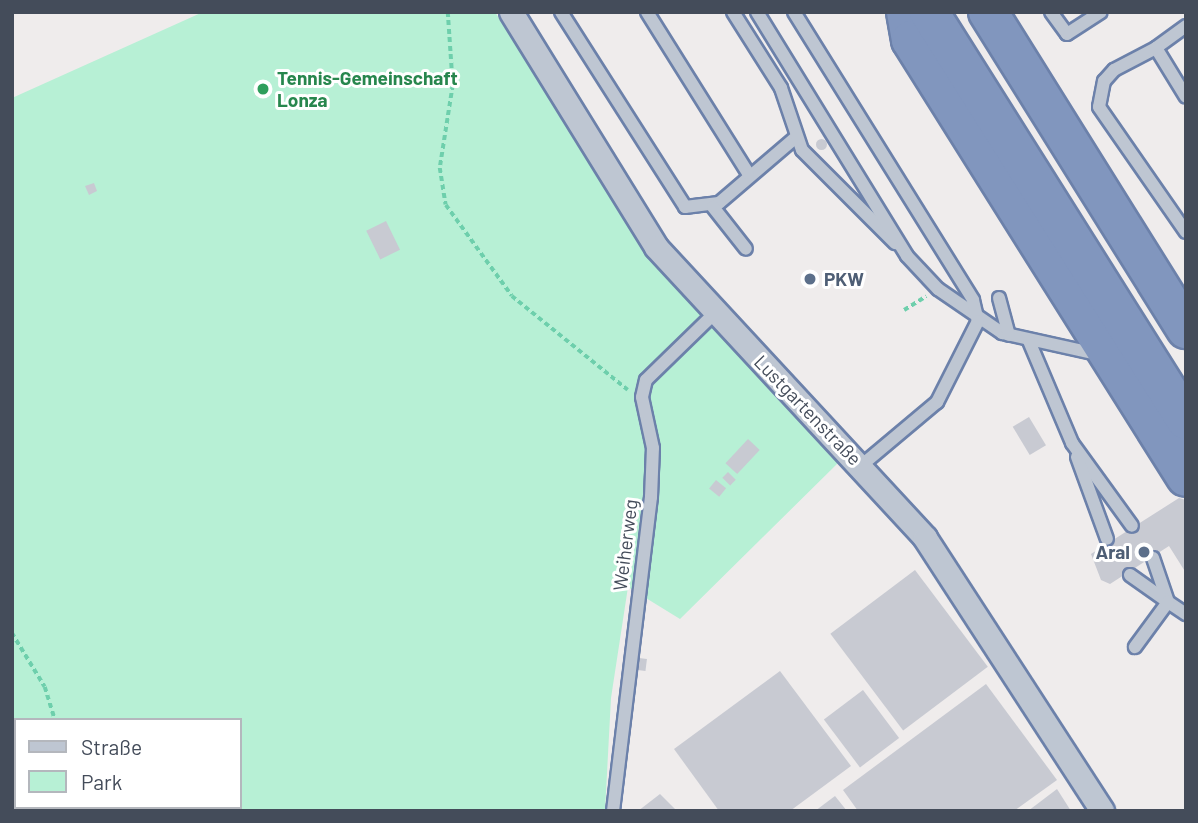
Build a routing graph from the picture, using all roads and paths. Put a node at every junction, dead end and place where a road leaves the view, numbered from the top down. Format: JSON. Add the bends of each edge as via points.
{"nodes":[{"id":1,"x":448,"y":12,"type":"edge"},
{"id":2,"x":511,"y":12,"type":"edge"},
{"id":3,"x":561,"y":12,"type":"edge"},
{"id":4,"x":647,"y":12,"type":"edge"},
{"id":5,"x":733,"y":12,"type":"edge"},
{"id":6,"x":757,"y":12,"type":"edge"},
{"id":7,"x":794,"y":12,"type":"edge"},
{"id":8,"x":906,"y":12,"type":"edge"},
{"id":9,"x":929,"y":12,"type":"edge"},
{"id":10,"x":988,"y":12,"type":"edge"},
{"id":11,"x":1051,"y":12,"type":"edge"},
{"id":12,"x":1101,"y":12,"type":"edge"},
{"id":13,"x":1186,"y":26,"type":"edge"},
{"id":14,"x":1156,"y":48,"type":"junction"},
{"id":15,"x":1186,"y":97,"type":"edge"},
{"id":16,"x":795,"y":138,"type":"junction"},
{"id":17,"x":748,"y":173,"type":"junction"},
{"id":18,"x":713,"y":207,"type":"junction"},
{"id":19,"x":1186,"y":232,"type":"edge"},
{"id":20,"x":746,"y":249,"type":"dead end"},
{"id":21,"x":908,"y":256,"type":"junction"},
{"id":22,"x":938,"y":289,"type":"junction"},
{"id":23,"x":999,"y":298,"type":"dead end"},
{"id":24,"x":904,"y":310,"type":"dead end"},
{"id":25,"x":715,"y":313,"type":"junction"},
{"id":26,"x":978,"y":321,"type":"junction"},
{"id":27,"x":1186,"y":329,"type":"edge"},
{"id":28,"x":1009,"y":335,"type":"junction"},
{"id":29,"x":1029,"y":341,"type":"junction"},
{"id":30,"x":1112,"y":360,"type":"junction"},
{"id":31,"x":642,"y":397,"type":"junction"},
{"id":32,"x":1186,"y":420,"type":"edge"},
{"id":33,"x":1072,"y":443,"type":"junction"},
{"id":34,"x":862,"y":465,"type":"junction"},
{"id":35,"x":1186,"y":477,"type":"edge"},
{"id":36,"x":1132,"y":526,"type":"dead end"},
{"id":37,"x":1107,"y":539,"type":"dead end"},
{"id":38,"x":1153,"y":558,"type":"dead end"},
{"id":39,"x":1130,"y":575,"type":"dead end"},
{"id":40,"x":1168,"y":602,"type":"junction"},
{"id":41,"x":1186,"y":614,"type":"edge"},
{"id":42,"x":12,"y":633,"type":"edge"},
{"id":43,"x":1135,"y":648,"type":"dead end"},
{"id":44,"x":53,"y":718,"type":"edge"},
{"id":45,"x":613,"y":811,"type":"edge"},
{"id":46,"x":1102,"y":811,"type":"edge"}],
"edges":[{"from":1,"to":31,"type":"path","via":[[453,85],[440,178],[446,205],[512,296],[571,350]]},
{"from":2,"to":25,"type":"street","name":"Lustgartenstraße","via":[[656,247]]},
{"from":3,"to":18,"type":"lane","via":[[677,198],[695,210]]},
{"from":4,"to":17,"type":"lane"},
{"from":5,"to":16,"type":"lane","via":[[780,88]]},
{"from":6,"to":21,"type":"lane"},
{"from":7,"to":26,"type":"lane","via":[[973,300]]},
{"from":8,"to":30,"type":"highway","via":[[911,40]]},
{"from":9,"to":32,"type":"highway"},
{"from":10,"to":27,"type":"highway"},
{"from":11,"to":12,"type":"lane","via":[[1067,34]]},
{"from":13,"to":14,"type":"lane"},
{"from":14,"to":15,"type":"lane"},
{"from":14,"to":19,"type":"lane","via":[[1114,69],[1104,81],[1100,107]]},
{"from":16,"to":17,"type":"lane"},
{"from":16,"to":21,"type":"lane"},
{"from":17,"to":18,"type":"lane"},
{"from":18,"to":20,"type":"lane"},
{"from":21,"to":22,"type":"lane"},
{"from":22,"to":24,"type":"path"},
{"from":22,"to":26,"type":"lane"},
{"from":23,"to":28,"type":"lane"},
{"from":25,"to":31,"type":"lane","via":[[646,380]]},
{"from":25,"to":34,"type":"street","name":"Lustgartenstraße"},
{"from":26,"to":28,"type":"lane"},
{"from":26,"to":34,"type":"lane","via":[[937,402]]},
{"from":28,"to":29,"type":"lane"},
{"from":29,"to":30,"type":"lane","via":[[1079,347]]},
{"from":29,"to":33,"type":"lane"},
{"from":30,"to":35,"type":"highway"},
{"from":31,"to":45,"type":"lane","name":"Weiherweg","via":[[653,448],[652,497]]},
{"from":33,"to":36,"type":"lane"},
{"from":33,"to":37,"type":"lane"},
{"from":34,"to":46,"type":"street","name":"Lustgartenstraße","via":[[925,538]]},
{"from":38,"to":40,"type":"lane"},
{"from":39,"to":40,"type":"lane"},
{"from":40,"to":41,"type":"lane"},
{"from":40,"to":43,"type":"lane"},
{"from":42,"to":44,"type":"path","via":[[45,687]]}]}
